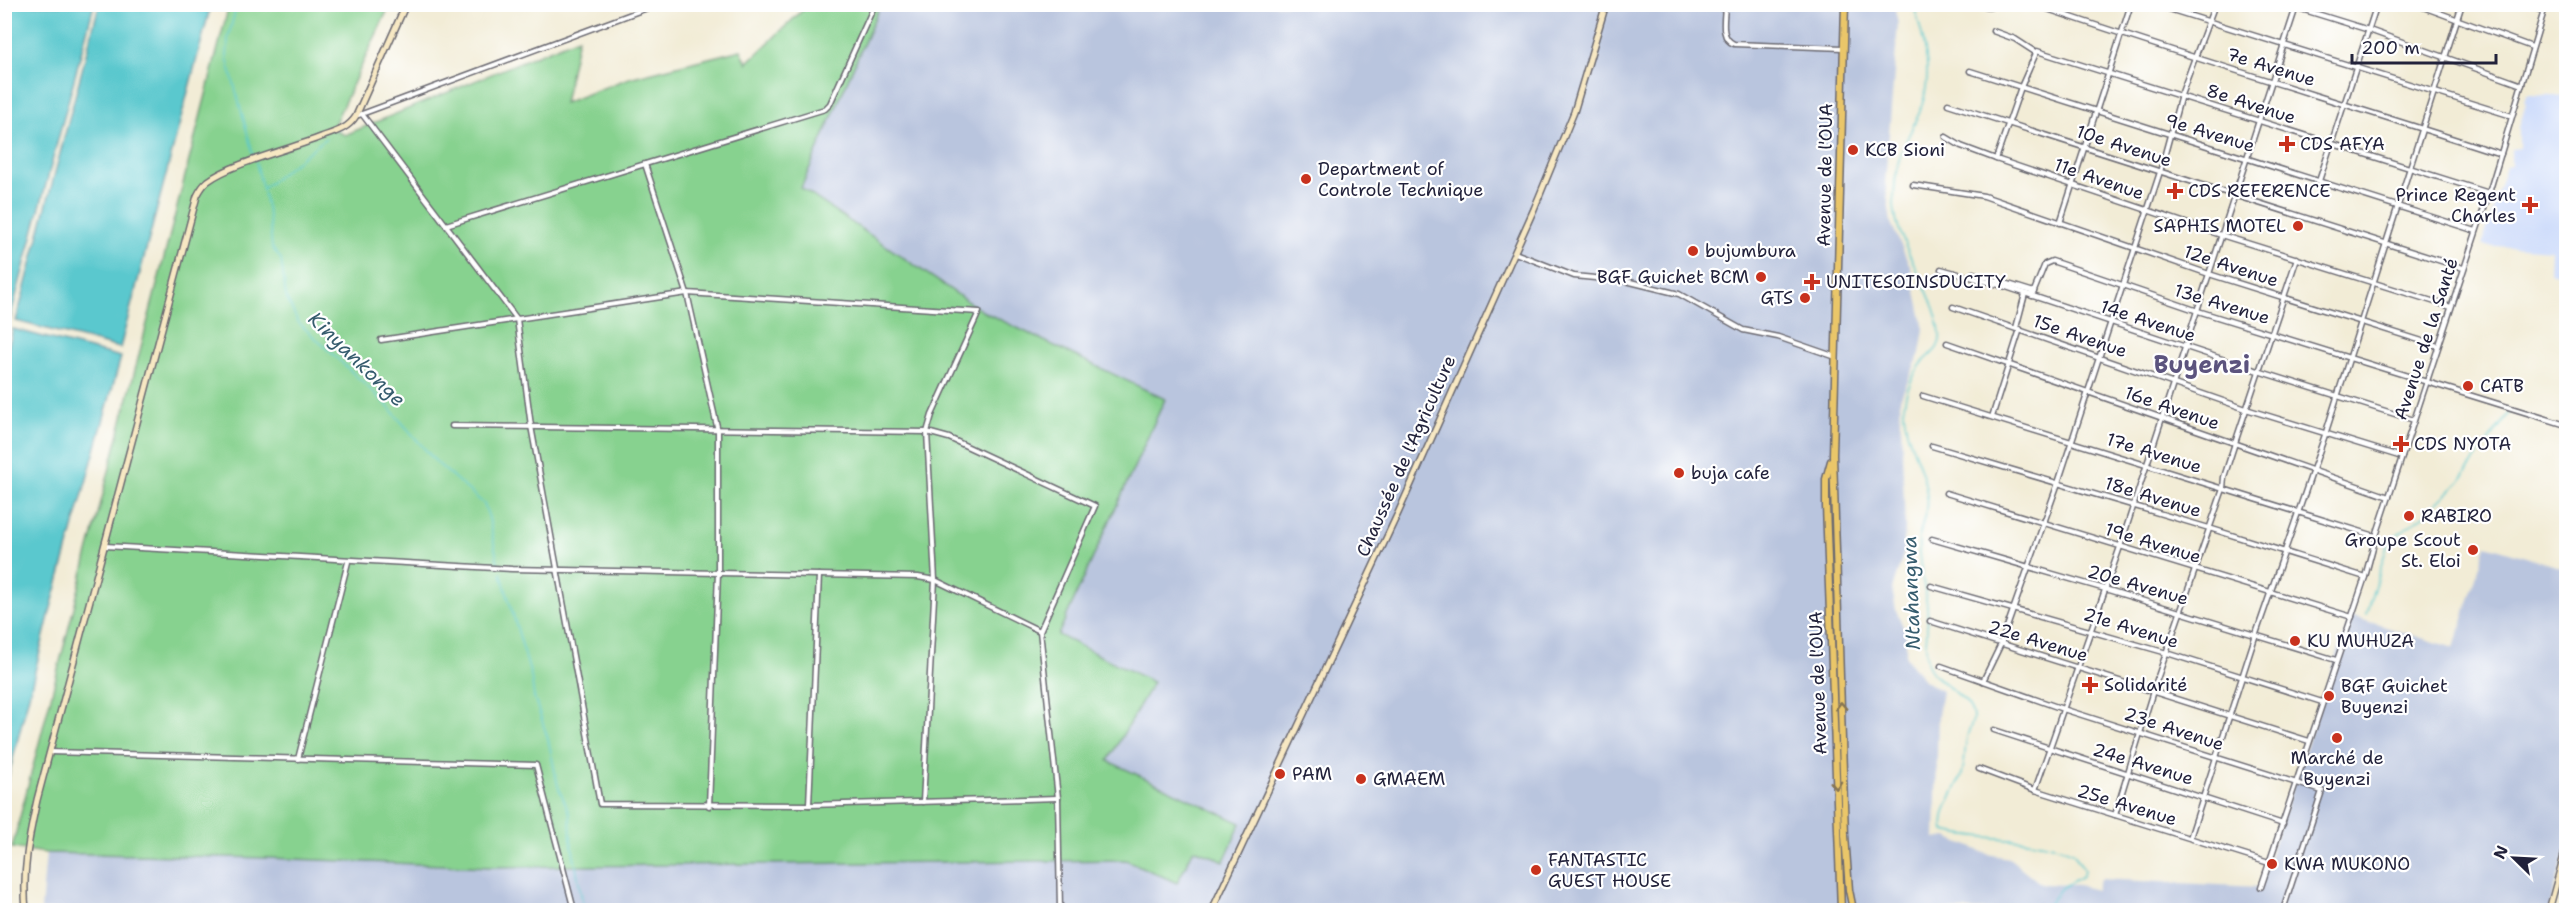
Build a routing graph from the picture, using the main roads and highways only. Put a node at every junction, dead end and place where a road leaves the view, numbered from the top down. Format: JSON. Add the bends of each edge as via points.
{"nodes":[{"id":1,"x":1845,"y":4,"type":"edge"},
{"id":2,"x":1830,"y":505,"type":"junction"},
{"id":3,"x":1841,"y":910,"type":"edge"},
{"id":4,"x":1853,"y":910,"type":"edge"}],
"edges":[{"from":1,"to":2,"type":"main road","name":"Avenue de l'OUA","via":[[1833,455],[1826,479]]},
{"from":2,"to":3,"type":"main road","name":"Avenue de l'OUA","one_way":true},
{"from":4,"to":2,"type":"main road","name":"Avenue de l'OUA","one_way":true,"via":[[1845,835]]}]}
